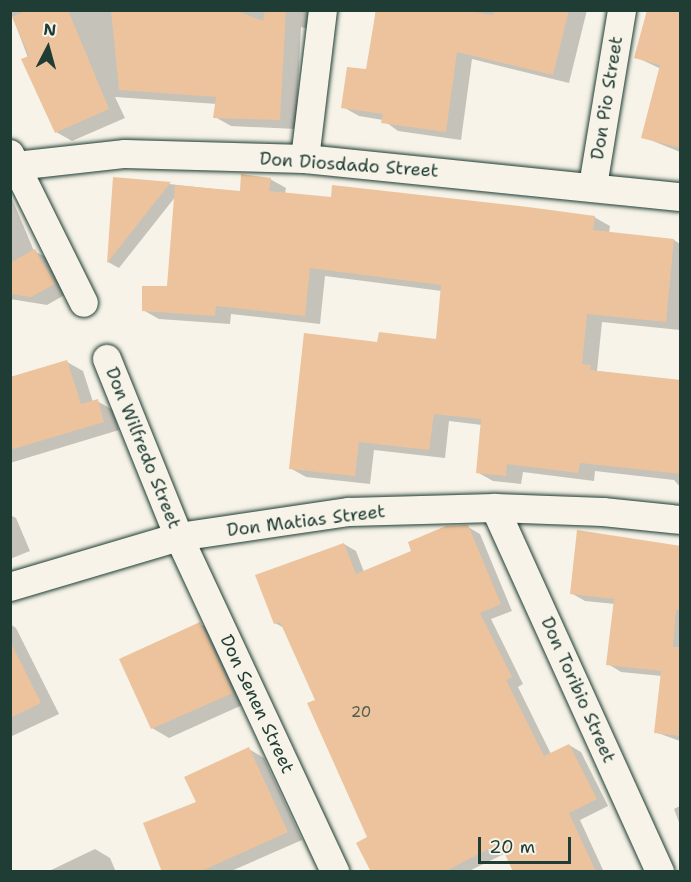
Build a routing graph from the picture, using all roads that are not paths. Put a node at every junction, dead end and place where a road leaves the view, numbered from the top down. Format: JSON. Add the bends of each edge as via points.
{"nodes":[{"id":1,"x":323,"y":10,"type":"edge"},
{"id":2,"x":622,"y":10,"type":"edge"},
{"id":3,"x":305,"y":159,"type":"junction"},
{"id":4,"x":13,"y":160,"type":"edge"},
{"id":5,"x":593,"y":186,"type":"junction"},
{"id":6,"x":681,"y":197,"type":"edge"},
{"id":7,"x":84,"y":303,"type":"dead end"},
{"id":8,"x":107,"y":359,"type":"dead end"},
{"id":9,"x":495,"y":508,"type":"junction"},
{"id":10,"x":681,"y":520,"type":"edge"},
{"id":11,"x":179,"y":537,"type":"junction"},
{"id":12,"x":10,"y":587,"type":"edge"},
{"id":13,"x":334,"y":872,"type":"edge"},
{"id":14,"x":660,"y":872,"type":"edge"}],
"edges":[{"from":1,"to":3,"type":"street"},
{"from":2,"to":5,"type":"street","name":"Don Pio Street"},
{"from":3,"to":4,"type":"street","name":"Don Diosdado Street","via":[[125,154]]},
{"from":3,"to":5,"type":"street","name":"Don Diosdado Street"},
{"from":4,"to":7,"type":"street"},
{"from":5,"to":6,"type":"street","name":"Don Diosdado Street"},
{"from":8,"to":11,"type":"street","name":"Don Wilfredo Street"},
{"from":9,"to":10,"type":"street","name":"Don Matias Street"},
{"from":9,"to":11,"type":"street","name":"Don Matias Street","via":[[350,512]]},
{"from":9,"to":14,"type":"street","name":"Don Toribio Street"},
{"from":11,"to":12,"type":"street","name":"Don Matias Street"},
{"from":11,"to":13,"type":"street","name":"Don Senen Street"}]}
